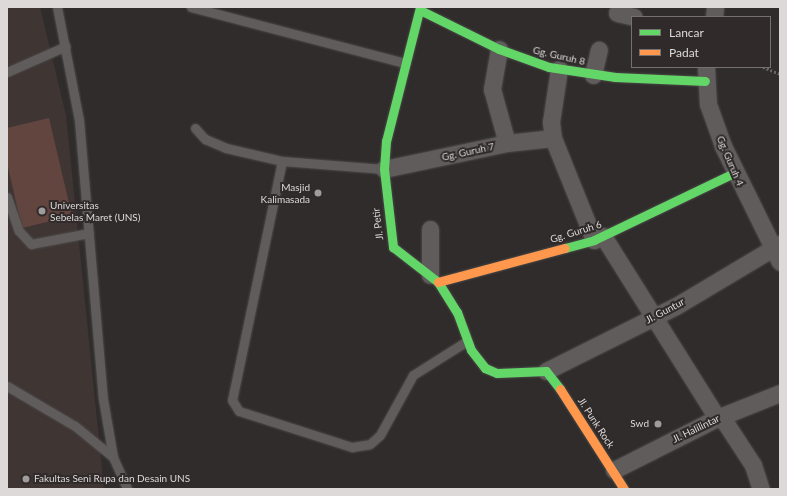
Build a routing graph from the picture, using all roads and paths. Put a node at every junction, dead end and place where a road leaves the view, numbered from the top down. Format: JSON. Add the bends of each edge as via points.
{"nodes":[{"id":1,"x":56,"y":7,"type":"edge"},
{"id":2,"x":191,"y":7,"type":"edge"},
{"id":3,"x":420,"y":8,"type":"edge"},
{"id":4,"x":617,"y":13,"type":"dead end"},
{"id":5,"x":631,"y":16,"type":"edge"},
{"id":6,"x":66,"y":46,"type":"junction"},
{"id":7,"x":498,"y":48,"type":"junction"},
{"id":8,"x":600,"y":50,"type":"dead end"},
{"id":9,"x":405,"y":62,"type":"junction"},
{"id":10,"x":765,"y":68,"type":"edge"},
{"id":11,"x":559,"y":69,"type":"junction"},
{"id":12,"x":7,"y":72,"type":"edge"},
{"id":13,"x":705,"y":74,"type":"edge"},
{"id":14,"x":780,"y":74,"type":"edge"},
{"id":15,"x":593,"y":75,"type":"junction"},
{"id":16,"x":195,"y":128,"type":"dead end"},
{"id":17,"x":553,"y":138,"type":"junction"},
{"id":18,"x":507,"y":143,"type":"junction"},
{"id":19,"x":282,"y":161,"type":"junction"},
{"id":20,"x":384,"y":169,"type":"junction"},
{"id":21,"x":734,"y":173,"type":"junction"},
{"id":22,"x":7,"y":197,"type":"edge"},
{"id":23,"x":430,"y":229,"type":"dead end"},
{"id":24,"x":90,"y":233,"type":"junction"},
{"id":25,"x":599,"y":238,"type":"junction"},
{"id":26,"x":778,"y":252,"type":"edge"},
{"id":27,"x":434,"y":278,"type":"junction"},
{"id":28,"x":653,"y":318,"type":"junction"},
{"id":29,"x":468,"y":341,"type":"junction"},
{"id":30,"x":546,"y":371,"type":"junction"},
{"id":31,"x":7,"y":386,"type":"edge"},
{"id":32,"x":780,"y":393,"type":"edge"},
{"id":33,"x":719,"y":417,"type":"junction"},
{"id":34,"x":113,"y":457,"type":"junction"},
{"id":35,"x":614,"y":470,"type":"junction"},
{"id":36,"x":127,"y":489,"type":"edge"},
{"id":37,"x":624,"y":489,"type":"edge"},
{"id":38,"x":762,"y":489,"type":"edge"}],
"edges":[{"from":1,"to":6,"type":"lane"},
{"from":2,"to":9,"type":"lane"},
{"from":3,"to":7,"type":"street","name":"Gg. Guruh 8"},
{"from":3,"to":9,"type":"street","name":"Jl. Petir"},
{"from":4,"to":5,"type":"street"},
{"from":6,"to":12,"type":"lane"},
{"from":6,"to":24,"type":"lane","via":[[80,120]]},
{"from":7,"to":11,"type":"street","name":"Gg. Guruh 8"},
{"from":7,"to":18,"type":"street","via":[[492,89]]},
{"from":8,"to":15,"type":"street"},
{"from":9,"to":20,"type":"street","name":"Jl. Petir","via":[[391,117]]},
{"from":10,"to":14,"type":"path"},
{"from":11,"to":15,"type":"street","name":"Gg. Guruh 8"},
{"from":11,"to":17,"type":"street","via":[[551,122]]},
{"from":13,"to":15,"type":"street","name":"Gg. Guruh 8"},
{"from":13,"to":21,"type":"street","name":"Gg. Guruh 4","via":[[712,115]]},
{"from":16,"to":19,"type":"lane","via":[[205,139],[226,148]]},
{"from":17,"to":18,"type":"street","name":"Gg. Guruh 7"},
{"from":17,"to":25,"type":"street"},
{"from":18,"to":20,"type":"street","name":"Gg. Guruh 7"},
{"from":19,"to":20,"type":"lane"},
{"from":19,"to":29,"type":"lane","via":[[232,400],[239,411],[352,447],[370,444],[380,435],[413,375]]},
{"from":20,"to":27,"type":"street","name":"Jl. Petir","via":[[393,247]]},
{"from":21,"to":25,"type":"street","name":"Gg. Guruh 6"},
{"from":21,"to":26,"type":"street","name":"Gg. Guruh 4"},
{"from":22,"to":24,"type":"lane","via":[[19,231],[31,244]]},
{"from":23,"to":27,"type":"street"},
{"from":24,"to":34,"type":"lane","via":[[103,399]]},
{"from":25,"to":27,"type":"street","name":"Gg. Guruh 6"},
{"from":25,"to":28,"type":"street"},
{"from":26,"to":28,"type":"street","name":"Jl. Guntur"},
{"from":27,"to":29,"type":"street","name":"Jl. Petir","via":[[457,312]]},
{"from":28,"to":30,"type":"street","name":"Jl. Guntur"},
{"from":28,"to":33,"type":"street"},
{"from":29,"to":30,"type":"street","name":"Jl. Petir","via":[[485,368],[497,373]]},
{"from":30,"to":35,"type":"street","name":"Jl. Punk Rock"},
{"from":31,"to":34,"type":"lane","via":[[75,426]]},
{"from":32,"to":33,"type":"street","name":"Jl. Halilintar"},
{"from":33,"to":35,"type":"street","name":"Jl. Halilintar"},
{"from":33,"to":38,"type":"street","via":[[753,465]]},
{"from":34,"to":36,"type":"lane"},
{"from":35,"to":37,"type":"street","name":"Jl. Punk Rock"}]}
